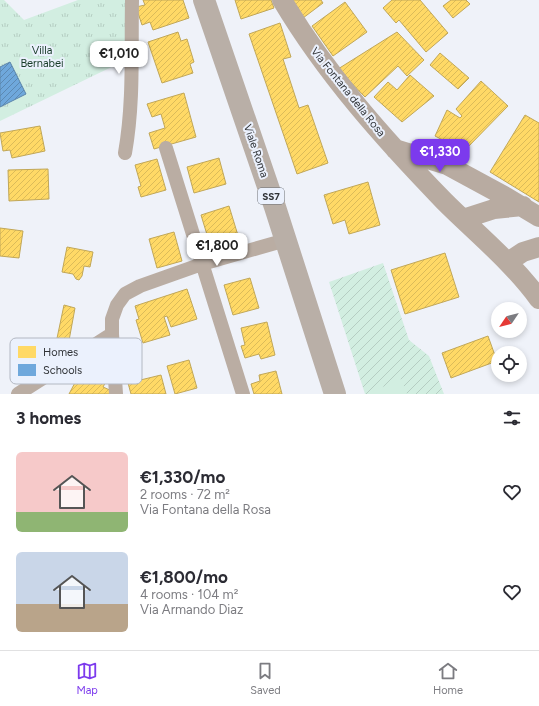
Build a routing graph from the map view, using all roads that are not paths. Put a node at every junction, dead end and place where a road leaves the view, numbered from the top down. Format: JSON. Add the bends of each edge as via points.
{"nodes":[{"id":1,"x":132,"y":0,"type":"edge"},
{"id":2,"x":204,"y":0,"type":"edge"},
{"id":3,"x":282,"y":0,"type":"edge"},
{"id":4,"x":166,"y":148,"type":"dead end"},
{"id":5,"x":395,"y":149,"type":"junction"},
{"id":6,"x":125,"y":153,"type":"dead end"},
{"id":7,"x":531,"y":212,"type":"edge"},
{"id":8,"x":463,"y":219,"type":"junction"},
{"id":9,"x":286,"y":240,"type":"junction"},
{"id":10,"x":539,"y":247,"type":"edge"},
{"id":11,"x":508,"y":262,"type":"junction"},
{"id":12,"x":202,"y":264,"type":"junction"},
{"id":13,"x":539,"y":299,"type":"edge"},
{"id":14,"x":112,"y":334,"type":"junction"},
{"id":15,"x":106,"y":338,"type":"edge"},
{"id":16,"x":112,"y":338,"type":"edge"},
{"id":17,"x":34,"y":384,"type":"edge"},
{"id":18,"x":115,"y":384,"type":"edge"},
{"id":19,"x":18,"y":394,"type":"edge"},
{"id":20,"x":116,"y":394,"type":"edge"},
{"id":21,"x":243,"y":394,"type":"edge"},
{"id":22,"x":335,"y":394,"type":"edge"}],
"edges":[{"from":1,"to":6,"type":"street","via":[[132,97]]},
{"from":2,"to":9,"type":"main road","name":"Viale Roma","number":"SS7"},
{"from":3,"to":5,"type":"main road","name":"Via Fontana della Rosa","via":[[320,59]]},
{"from":4,"to":12,"type":"street"},
{"from":5,"to":7,"type":"main road","via":[[447,165]]},
{"from":5,"to":8,"type":"main road","name":"Via Fontana della Rosa"},
{"from":7,"to":8,"type":"main road","via":[[494,209]]},
{"from":8,"to":11,"type":"main road","name":"Via Fontana della Rosa"},
{"from":9,"to":12,"type":"street"},
{"from":9,"to":22,"type":"main road","name":"Viale Roma","number":"SS7"},
{"from":10,"to":11,"type":"main road","via":[[523,252]]},
{"from":11,"to":13,"type":"main road","name":"Via Fontana della Rosa"},
{"from":12,"to":14,"type":"street","via":[[140,286],[125,294],[112,318]]},
{"from":12,"to":21,"type":"street"},
{"from":14,"to":15,"type":"street"},
{"from":14,"to":16,"type":"street"},
{"from":17,"to":19,"type":"street"},
{"from":18,"to":20,"type":"street"}]}
